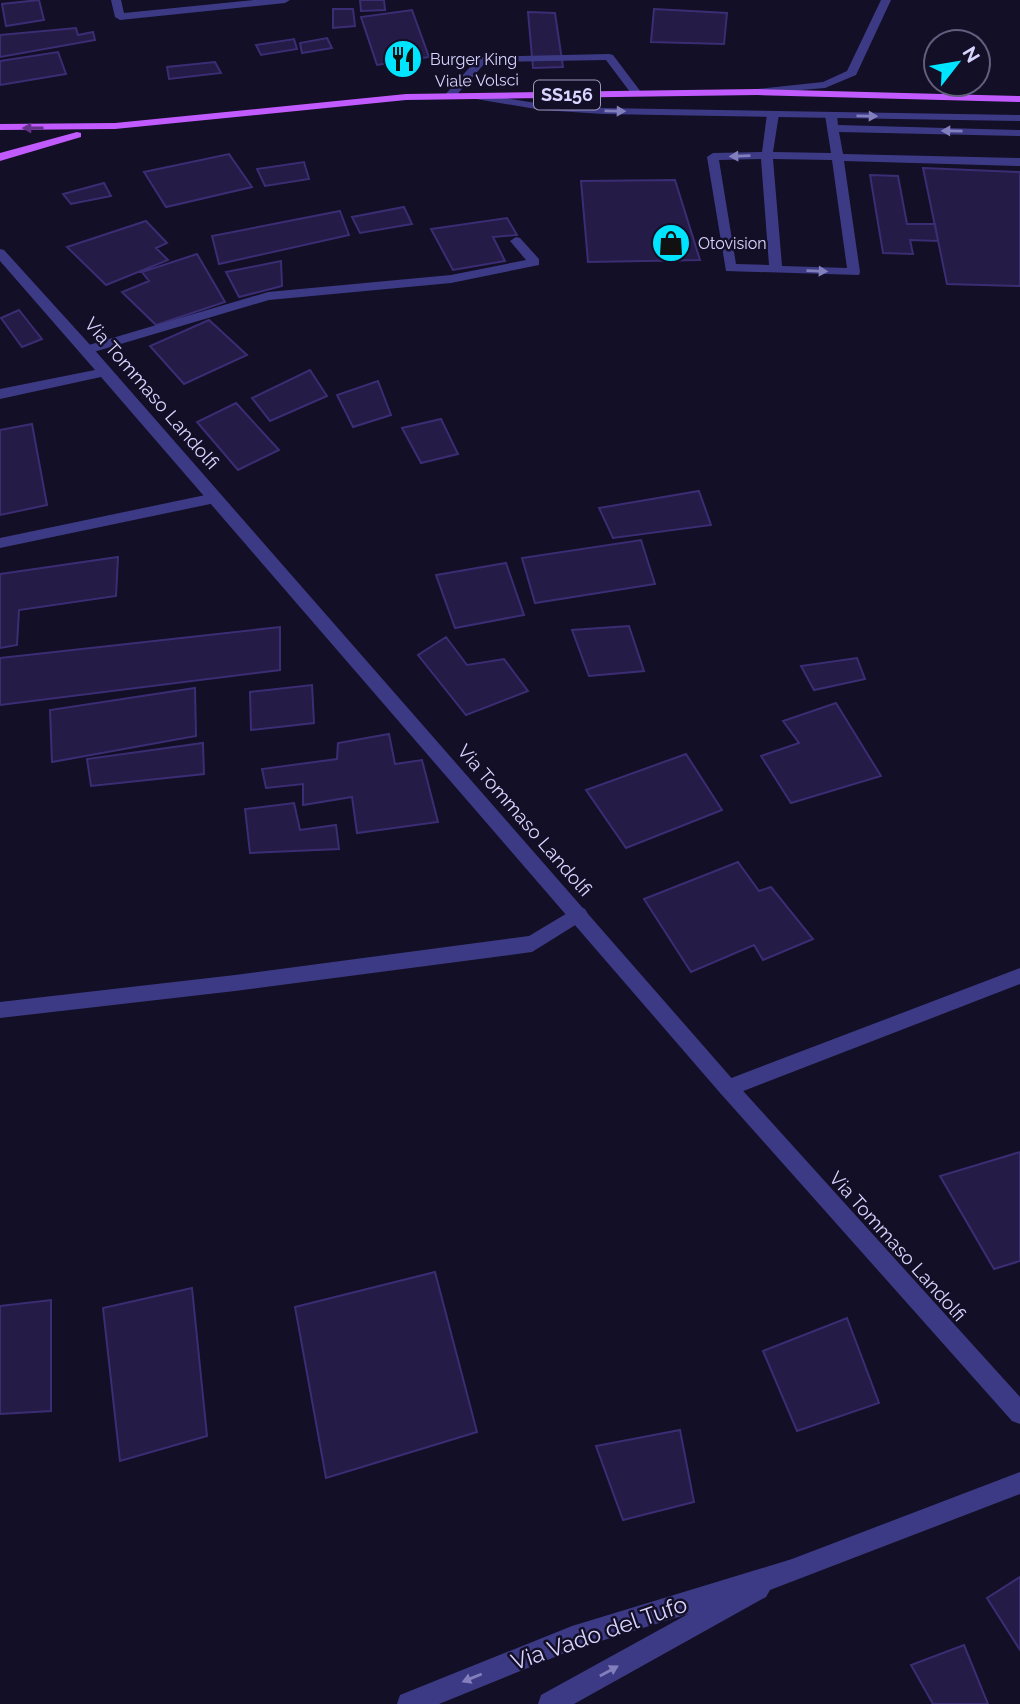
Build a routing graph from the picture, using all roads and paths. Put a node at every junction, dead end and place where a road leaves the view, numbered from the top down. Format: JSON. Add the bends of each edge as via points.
{"nodes":[{"id":1,"x":116,"y":0,"type":"edge"},
{"id":2,"x":285,"y":0,"type":"edge"},
{"id":3,"x":886,"y":0,"type":"edge"},
{"id":4,"x":757,"y":92,"type":"junction"},
{"id":5,"x":637,"y":94,"type":"junction"},
{"id":6,"x":474,"y":96,"type":"junction"},
{"id":7,"x":449,"y":97,"type":"junction"},
{"id":8,"x":1020,"y":99,"type":"edge"},
{"id":9,"x":773,"y":114,"type":"junction"},
{"id":10,"x":1020,"y":118,"type":"edge"},
{"id":11,"x":832,"y":122,"type":"junction"},
{"id":12,"x":115,"y":126,"type":"junction"},
{"id":13,"x":0,"y":127,"type":"edge"},
{"id":14,"x":1020,"y":133,"type":"edge"},
{"id":15,"x":767,"y":155,"type":"junction"},
{"id":16,"x":0,"y":157,"type":"edge"},
{"id":17,"x":837,"y":158,"type":"junction"},
{"id":18,"x":1020,"y":162,"type":"edge"},
{"id":19,"x":516,"y":241,"type":"dead end"},
{"id":20,"x":0,"y":253,"type":"edge"},
{"id":21,"x":776,"y":270,"type":"junction"},
{"id":22,"x":88,"y":350,"type":"junction"},
{"id":23,"x":104,"y":372,"type":"junction"},
{"id":24,"x":0,"y":394,"type":"edge"},
{"id":25,"x":215,"y":498,"type":"junction"},
{"id":26,"x":0,"y":543,"type":"edge"},
{"id":27,"x":579,"y":914,"type":"junction"},
{"id":28,"x":1020,"y":976,"type":"edge"},
{"id":29,"x":0,"y":1010,"type":"edge"},
{"id":30,"x":728,"y":1088,"type":"junction"},
{"id":31,"x":1020,"y":1413,"type":"edge"},
{"id":32,"x":1020,"y":1483,"type":"edge"},
{"id":33,"x":792,"y":1571,"type":"junction"},
{"id":34,"x":409,"y":1704,"type":"edge"},
{"id":35,"x":550,"y":1704,"type":"edge"}],
"edges":[{"from":1,"to":2,"type":"street","via":[[120,17]]},
{"from":3,"to":4,"type":"street","name":"Viale Volsci","via":[[852,73],[825,85]]},
{"from":4,"to":5,"type":"main road","name":"Viale Volsci","number":"SS156"},
{"from":4,"to":8,"type":"main road","name":"Viale Volsci","number":"SS156"},
{"from":5,"to":6,"type":"main road","name":"Viale Volsci","number":"SS156"},
{"from":5,"to":7,"type":"street","via":[[609,57],[483,59]]},
{"from":6,"to":7,"type":"main road","name":"Viale Volsci","number":"SS156"},
{"from":6,"to":9,"type":"street","one_way":true,"via":[[603,111]]},
{"from":7,"to":12,"type":"main road","name":"Viale Volsci","number":"SS156","via":[[405,97]]},
{"from":9,"to":11,"type":"street"},
{"from":9,"to":15,"type":"street"},
{"from":11,"to":10,"type":"street","one_way":true},
{"from":14,"to":11,"type":"street","one_way":true},
{"from":11,"to":17,"type":"street"},
{"from":12,"to":13,"type":"main road","name":"Viale Volsci","number":"SS156","one_way":true},
{"from":12,"to":16,"type":"main road","name":"Viale Volsci","number":"SS156"},
{"from":15,"to":17,"type":"street"},
{"from":15,"to":21,"type":"street"},
{"from":15,"to":21,"type":"street","one_way":true,"via":[[713,157],[730,268]]},
{"from":17,"to":18,"type":"street"},
{"from":21,"to":17,"type":"street","one_way":true,"via":[[854,272]]},
{"from":19,"to":22,"type":"street","via":[[535,262],[451,279],[268,296]]},
{"from":20,"to":22,"type":"street","name":"Via Tommaso Landolfi"},
{"from":22,"to":23,"type":"street","name":"Via Tommaso Landolfi"},
{"from":23,"to":24,"type":"street"},
{"from":23,"to":25,"type":"street","name":"Via Tommaso Landolfi"},
{"from":25,"to":26,"type":"street"},
{"from":25,"to":27,"type":"street","name":"Via Tommaso Landolfi"},
{"from":27,"to":29,"type":"street","via":[[532,944]]},
{"from":27,"to":30,"type":"street","name":"Via Tommaso Landolfi"},
{"from":28,"to":30,"type":"street"},
{"from":30,"to":31,"type":"street","name":"Via Tommaso Landolfi"},
{"from":32,"to":33,"type":"street","name":"Via Vado del Tufo"},
{"from":33,"to":34,"type":"street","name":"Via Vado del Tufo","one_way":true,"via":[[572,1638]]},
{"from":35,"to":33,"type":"street","name":"Via Vado del Tufo","one_way":true}]}
